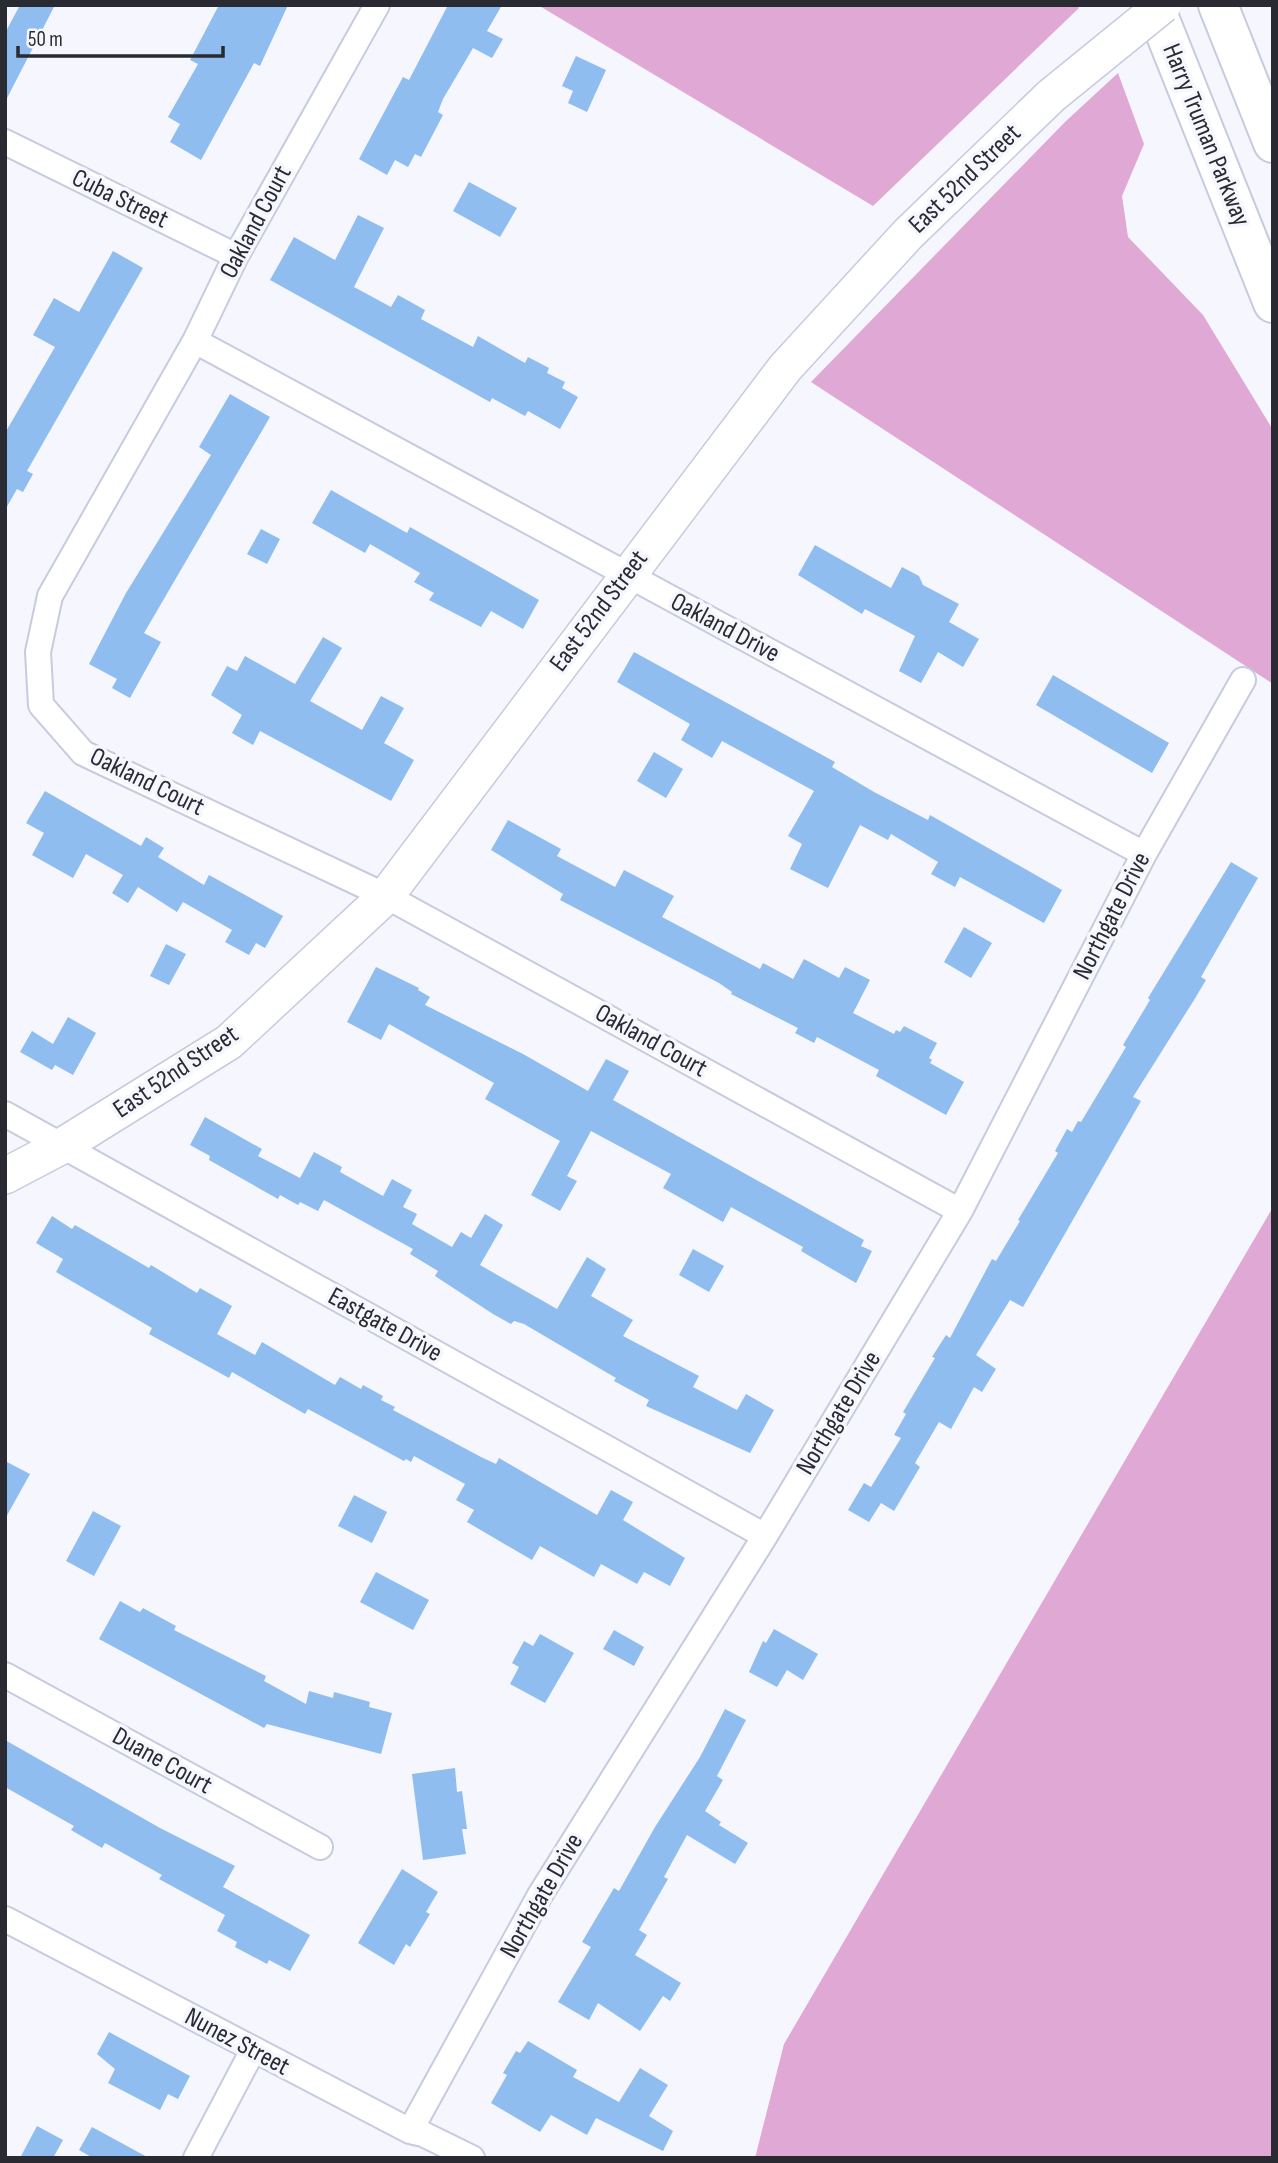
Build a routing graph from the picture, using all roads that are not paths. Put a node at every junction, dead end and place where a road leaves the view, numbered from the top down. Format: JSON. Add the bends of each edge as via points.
{"nodes":[{"id":1,"x":377,"y":5,"type":"edge"},
{"id":2,"x":1154,"y":5,"type":"edge"},
{"id":3,"x":1163,"y":5,"type":"edge"},
{"id":4,"x":1218,"y":5,"type":"edge"},
{"id":5,"x":5,"y":142,"type":"edge"},
{"id":6,"x":1273,"y":143,"type":"edge"},
{"id":7,"x":236,"y":256,"type":"junction"},
{"id":8,"x":1273,"y":303,"type":"edge"},
{"id":9,"x":195,"y":341,"type":"junction"},
{"id":10,"x":627,"y":575,"type":"junction"},
{"id":11,"x":1243,"y":680,"type":"dead end"},
{"id":12,"x":1144,"y":854,"type":"junction"},
{"id":13,"x":386,"y":896,"type":"junction"},
{"id":14,"x":5,"y":1114,"type":"edge"},
{"id":15,"x":62,"y":1146,"type":"junction"},
{"id":16,"x":5,"y":1176,"type":"edge"},
{"id":17,"x":960,"y":1211,"type":"junction"},
{"id":18,"x":765,"y":1536,"type":"junction"},
{"id":19,"x":5,"y":1675,"type":"edge"},
{"id":20,"x":320,"y":1847,"type":"dead end"},
{"id":21,"x":5,"y":1919,"type":"edge"},
{"id":22,"x":253,"y":2050,"type":"junction"},
{"id":23,"x":410,"y":2131,"type":"junction"},
{"id":24,"x":196,"y":2158,"type":"edge"},
{"id":25,"x":472,"y":2158,"type":"edge"}],
"edges":[{"from":1,"to":7,"type":"street","name":"Oakland Court"},
{"from":2,"to":8,"type":"highway","name":"Harry Truman Parkway"},
{"from":3,"to":10,"type":"main road","name":"East 52nd Street","bridge":true,"via":[[1051,96],[908,234],[785,368]]},
{"from":4,"to":6,"type":"highway"},
{"from":5,"to":7,"type":"street","name":"Cuba Street"},
{"from":7,"to":9,"type":"street","name":"Oakland Court"},
{"from":9,"to":10,"type":"street","name":"Oakland Drive"},
{"from":9,"to":13,"type":"street","name":"Oakland Court","via":[[50,596],[38,652],[41,705],[83,753]]},
{"from":10,"to":12,"type":"street","name":"Oakland Drive"},
{"from":10,"to":13,"type":"main road","name":"East 52nd Street"},
{"from":11,"to":12,"type":"street","name":"Northgate Drive"},
{"from":12,"to":17,"type":"street","name":"Northgate Drive"},
{"from":13,"to":15,"type":"main road","name":"East 52nd Street","via":[[229,1042]]},
{"from":13,"to":17,"type":"street","name":"Oakland Court"},
{"from":14,"to":15,"type":"street","name":"Eastgate Drive"},
{"from":15,"to":16,"type":"main road","name":"East 52nd Street"},
{"from":15,"to":18,"type":"street","name":"Eastgate Drive"},
{"from":17,"to":18,"type":"street","name":"Northgate Drive"},
{"from":18,"to":23,"type":"street","name":"Northgate Drive","via":[[540,1895]]},
{"from":19,"to":20,"type":"street","name":"Duane Court"},
{"from":21,"to":22,"type":"street","name":"Nunez Street"},
{"from":22,"to":23,"type":"street","name":"Nunez Street"},
{"from":22,"to":24,"type":"street"},
{"from":23,"to":25,"type":"street","name":"Nunez Street"}]}
